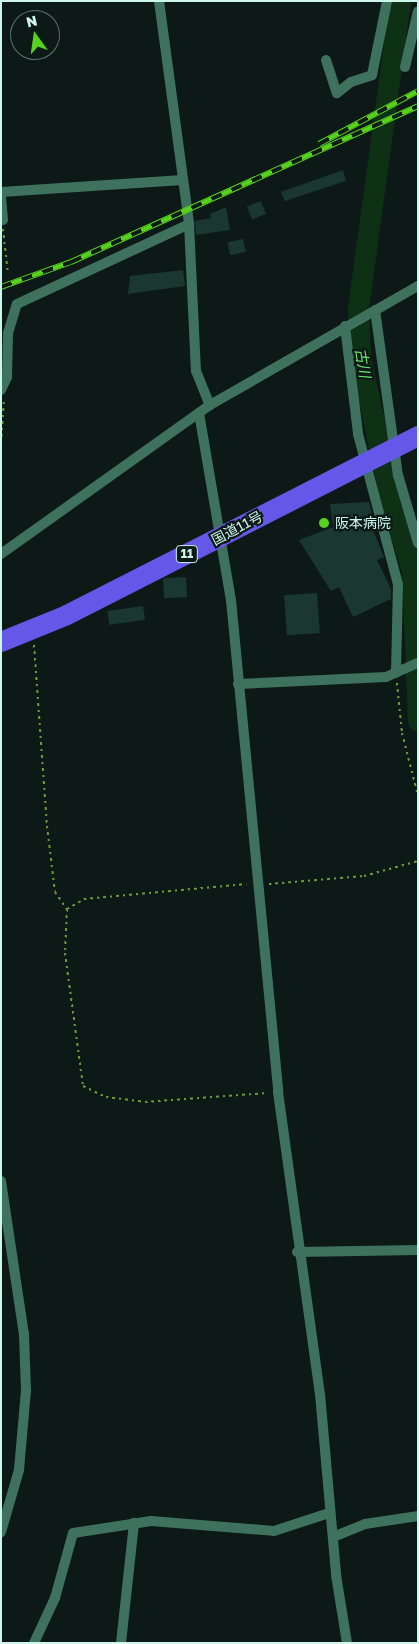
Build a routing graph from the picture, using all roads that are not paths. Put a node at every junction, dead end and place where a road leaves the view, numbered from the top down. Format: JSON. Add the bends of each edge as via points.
{"nodes":[{"id":1,"x":158,"y":1,"type":"edge"},
{"id":2,"x":386,"y":1,"type":"edge"},
{"id":3,"x":418,"y":12,"type":"edge"},
{"id":4,"x":326,"y":60,"type":"dead end"},
{"id":5,"x":405,"y":66,"type":"dead end"},
{"id":6,"x":183,"y":180,"type":"junction"},
{"id":7,"x":1,"y":192,"type":"edge"},
{"id":8,"x":1,"y":198,"type":"edge"},
{"id":9,"x":4,"y":220,"type":"road end"},
{"id":10,"x":189,"y":224,"type":"junction"},
{"id":11,"x":418,"y":286,"type":"edge"},
{"id":12,"x":372,"y":311,"type":"junction"},
{"id":13,"x":347,"y":325,"type":"junction"},
{"id":14,"x":2,"y":389,"type":"edge"},
{"id":15,"x":210,"y":405,"type":"junction"},
{"id":16,"x":199,"y":413,"type":"junction"},
{"id":17,"x":418,"y":436,"type":"edge"},
{"id":18,"x":393,"y":448,"type":"junction"},
{"id":19,"x":367,"y":461,"type":"junction"},
{"id":20,"x":221,"y":536,"type":"junction"},
{"id":21,"x":418,"y":543,"type":"edge"},
{"id":22,"x":1,"y":554,"type":"edge"},
{"id":23,"x":1,"y":642,"type":"edge"},
{"id":24,"x":418,"y":662,"type":"edge"},
{"id":25,"x":399,"y":672,"type":"junction"},
{"id":26,"x":238,"y":684,"type":"junction"},
{"id":27,"x":1,"y":1181,"type":"edge"},
{"id":28,"x":418,"y":1250,"type":"edge"},
{"id":29,"x":297,"y":1252,"type":"junction"},
{"id":30,"x":329,"y":1512,"type":"junction"},
{"id":31,"x":418,"y":1516,"type":"edge"},
{"id":32,"x":134,"y":1523,"type":"junction"},
{"id":33,"x":1,"y":1532,"type":"edge"},
{"id":34,"x":334,"y":1537,"type":"junction"},
{"id":35,"x":34,"y":1643,"type":"edge"},
{"id":36,"x":121,"y":1643,"type":"edge"},
{"id":37,"x":347,"y":1643,"type":"edge"}],
"edges":[{"from":1,"to":6,"type":"street"},
{"from":2,"to":4,"type":"street","via":[[372,75],[351,82],[337,93]]},
{"from":3,"to":5,"type":"street"},
{"from":6,"to":7,"type":"street"},
{"from":6,"to":10,"type":"street"},
{"from":8,"to":9,"type":"street"},
{"from":10,"to":14,"type":"street","via":[[17,304],[8,333]]},
{"from":10,"to":15,"type":"street","via":[[196,371]]},
{"from":11,"to":12,"type":"street"},
{"from":12,"to":13,"type":"street"},
{"from":12,"to":18,"type":"street"},
{"from":13,"to":15,"type":"street"},
{"from":13,"to":19,"type":"street"},
{"from":15,"to":16,"type":"street"},
{"from":16,"to":20,"type":"street"},
{"from":16,"to":22,"type":"street"},
{"from":17,"to":18,"type":"highway","name":"国道11号","number":"11"},
{"from":18,"to":19,"type":"highway","name":"国道11号","number":"11"},
{"from":18,"to":21,"type":"street"},
{"from":19,"to":20,"type":"highway","name":"国道11号","number":"11"},
{"from":19,"to":25,"type":"street","via":[[398,584]]},
{"from":20,"to":23,"type":"highway","name":"国道11号","number":"11","via":[[33,630]]},
{"from":20,"to":26,"type":"street"},
{"from":24,"to":25,"type":"street"},
{"from":25,"to":26,"type":"street","via":[[358,679]]},
{"from":26,"to":29,"type":"street"},
{"from":27,"to":33,"type":"street","via":[[23,1325],[26,1390],[19,1470]]},
{"from":28,"to":29,"type":"street"},
{"from":29,"to":30,"type":"street","via":[[320,1394]]},
{"from":30,"to":32,"type":"street","via":[[274,1531],[226,1530],[180,1521]]},
{"from":30,"to":34,"type":"street"},
{"from":31,"to":34,"type":"street","via":[[365,1524]]},
{"from":32,"to":35,"type":"street","via":[[74,1533],[55,1598]]},
{"from":32,"to":36,"type":"street"},
{"from":34,"to":37,"type":"street"}]}
